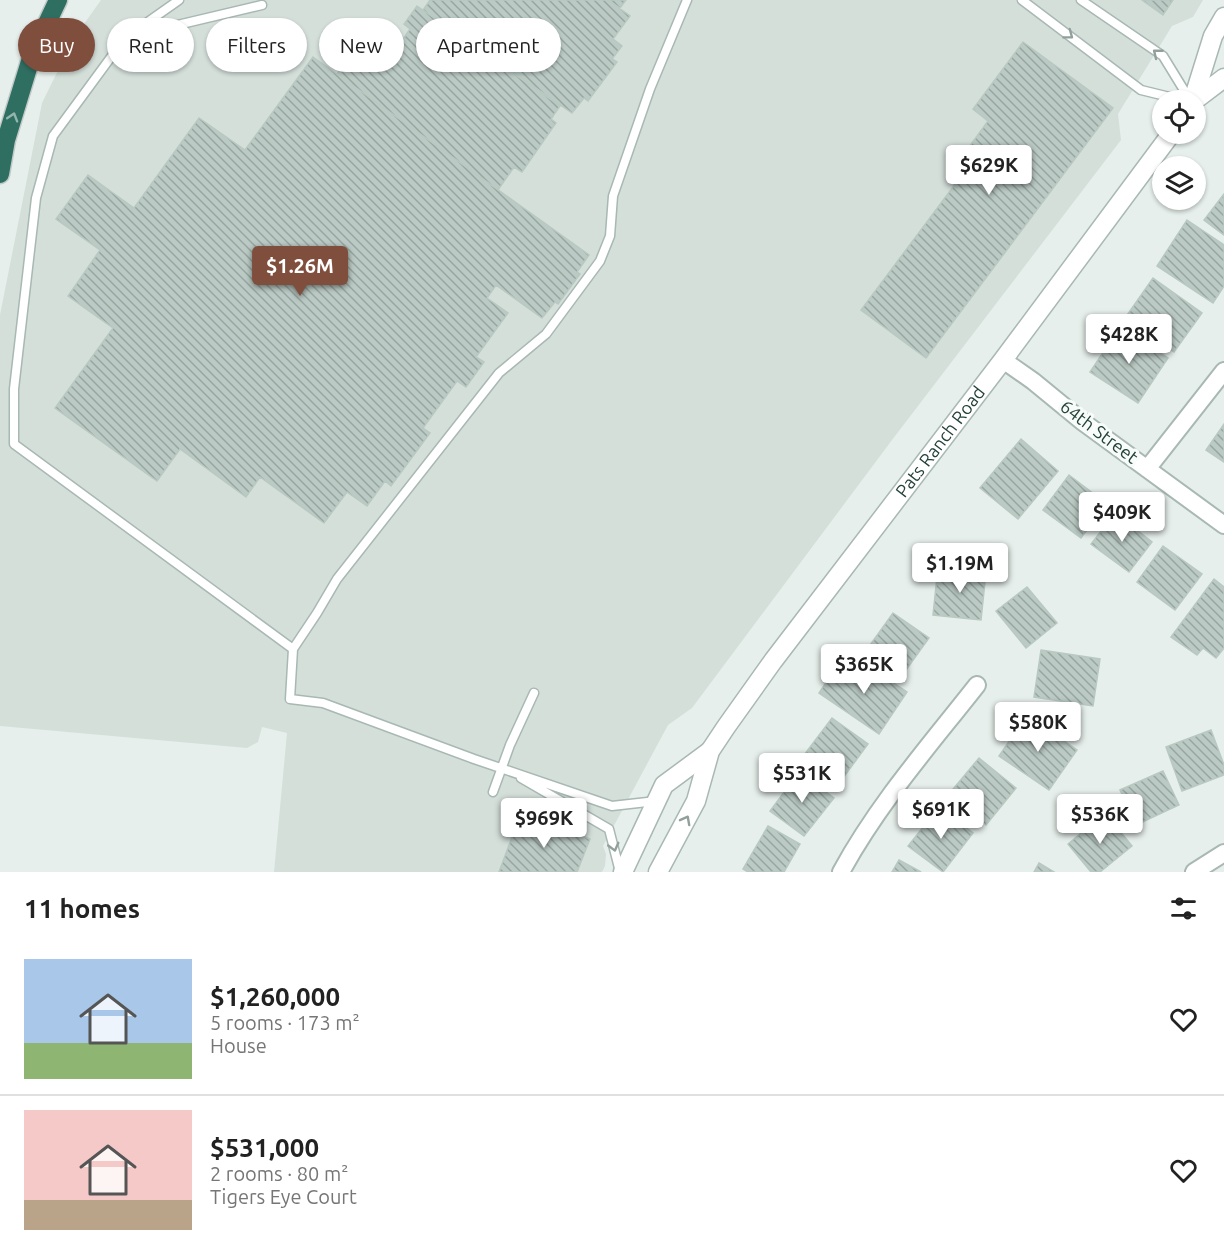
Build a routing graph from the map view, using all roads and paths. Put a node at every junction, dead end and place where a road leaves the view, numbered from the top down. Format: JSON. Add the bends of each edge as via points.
{"nodes":[{"id":1,"x":58,"y":0,"type":"edge"},
{"id":2,"x":179,"y":0,"type":"edge"},
{"id":3,"x":687,"y":0,"type":"edge"},
{"id":4,"x":1022,"y":0,"type":"edge"},
{"id":5,"x":1081,"y":0,"type":"edge"},
{"id":6,"x":262,"y":6,"type":"dead end"},
{"id":7,"x":1224,"y":17,"type":"edge"},
{"id":8,"x":153,"y":18,"type":"edge"},
{"id":9,"x":194,"y":22,"type":"edge"},
{"id":10,"x":107,"y":62,"type":"edge"},
{"id":11,"x":1224,"y":78,"type":"edge"},
{"id":12,"x":1186,"y":90,"type":"edge"},
{"id":13,"x":1196,"y":90,"type":"edge"},
{"id":14,"x":1206,"y":91,"type":"edge"},
{"id":15,"x":1152,"y":93,"type":"edge"},
{"id":16,"x":1165,"y":144,"type":"edge"},
{"id":17,"x":0,"y":174,"type":"edge"},
{"id":18,"x":1003,"y":360,"type":"junction"},
{"id":19,"x":1224,"y":371,"type":"edge"},
{"id":20,"x":1147,"y":469,"type":"junction"},
{"id":21,"x":1224,"y":525,"type":"edge"},
{"id":22,"x":293,"y":649,"type":"junction"},
{"id":23,"x":977,"y":685,"type":"dead end"},
{"id":24,"x":534,"y":693,"type":"dead end"},
{"id":25,"x":710,"y":751,"type":"junction"},
{"id":26,"x":502,"y":768,"type":"junction"},
{"id":27,"x":493,"y":792,"type":"dead end"},
{"id":28,"x":657,"y":801,"type":"junction"},
{"id":29,"x":1224,"y":853,"type":"edge"},
{"id":30,"x":622,"y":872,"type":"edge"},
{"id":31,"x":658,"y":872,"type":"edge"},
{"id":32,"x":841,"y":872,"type":"edge"},
{"id":33,"x":1194,"y":872,"type":"edge"}],
"edges":[{"from":17,"to":1,"type":"highway","one_way":true,"via":[[6,140],[32,55]]},
{"from":2,"to":8,"type":"lane"},
{"from":3,"to":22,"type":"lane","via":[[650,89],[613,196],[610,236],[600,261],[546,334],[499,373],[337,579]]},
{"from":4,"to":15,"type":"lane","one_way":true,"via":[[1141,90]]},
{"from":12,"to":5,"type":"lane","one_way":true,"via":[[1163,56]]},
{"from":6,"to":9,"type":"lane"},
{"from":7,"to":13,"type":"street","via":[[1213,36]]},
{"from":10,"to":22,"type":"lane","via":[[53,136],[36,198],[14,389],[14,444]]},
{"from":11,"to":14,"type":"street"},
{"from":16,"to":18,"type":"street","name":"Pats Ranch Road"},
{"from":18,"to":20,"type":"street","name":"64th Street"},
{"from":18,"to":25,"type":"street","name":"Pats Ranch Road","via":[[773,661]]},
{"from":19,"to":20,"type":"street"},
{"from":20,"to":21,"type":"street","name":"64th Street"},
{"from":22,"to":26,"type":"lane","via":[[290,699],[322,703]]},
{"from":23,"to":32,"type":"street","via":[[889,796]]},
{"from":24,"to":26,"type":"lane"},
{"from":25,"to":28,"type":"street","name":"Pats Ranch Road","via":[[664,785]]},
{"from":31,"to":25,"type":"street","name":"Pats Ranch Road","one_way":true,"via":[[696,801]]},
{"from":26,"to":27,"type":"lane"},
{"from":26,"to":28,"type":"lane","via":[[612,806]]},
{"from":26,"to":30,"type":"lane","one_way":true,"via":[[609,829]]},
{"from":28,"to":30,"type":"street","name":"Pats Ranch Road"},
{"from":29,"to":33,"type":"street"}]}
